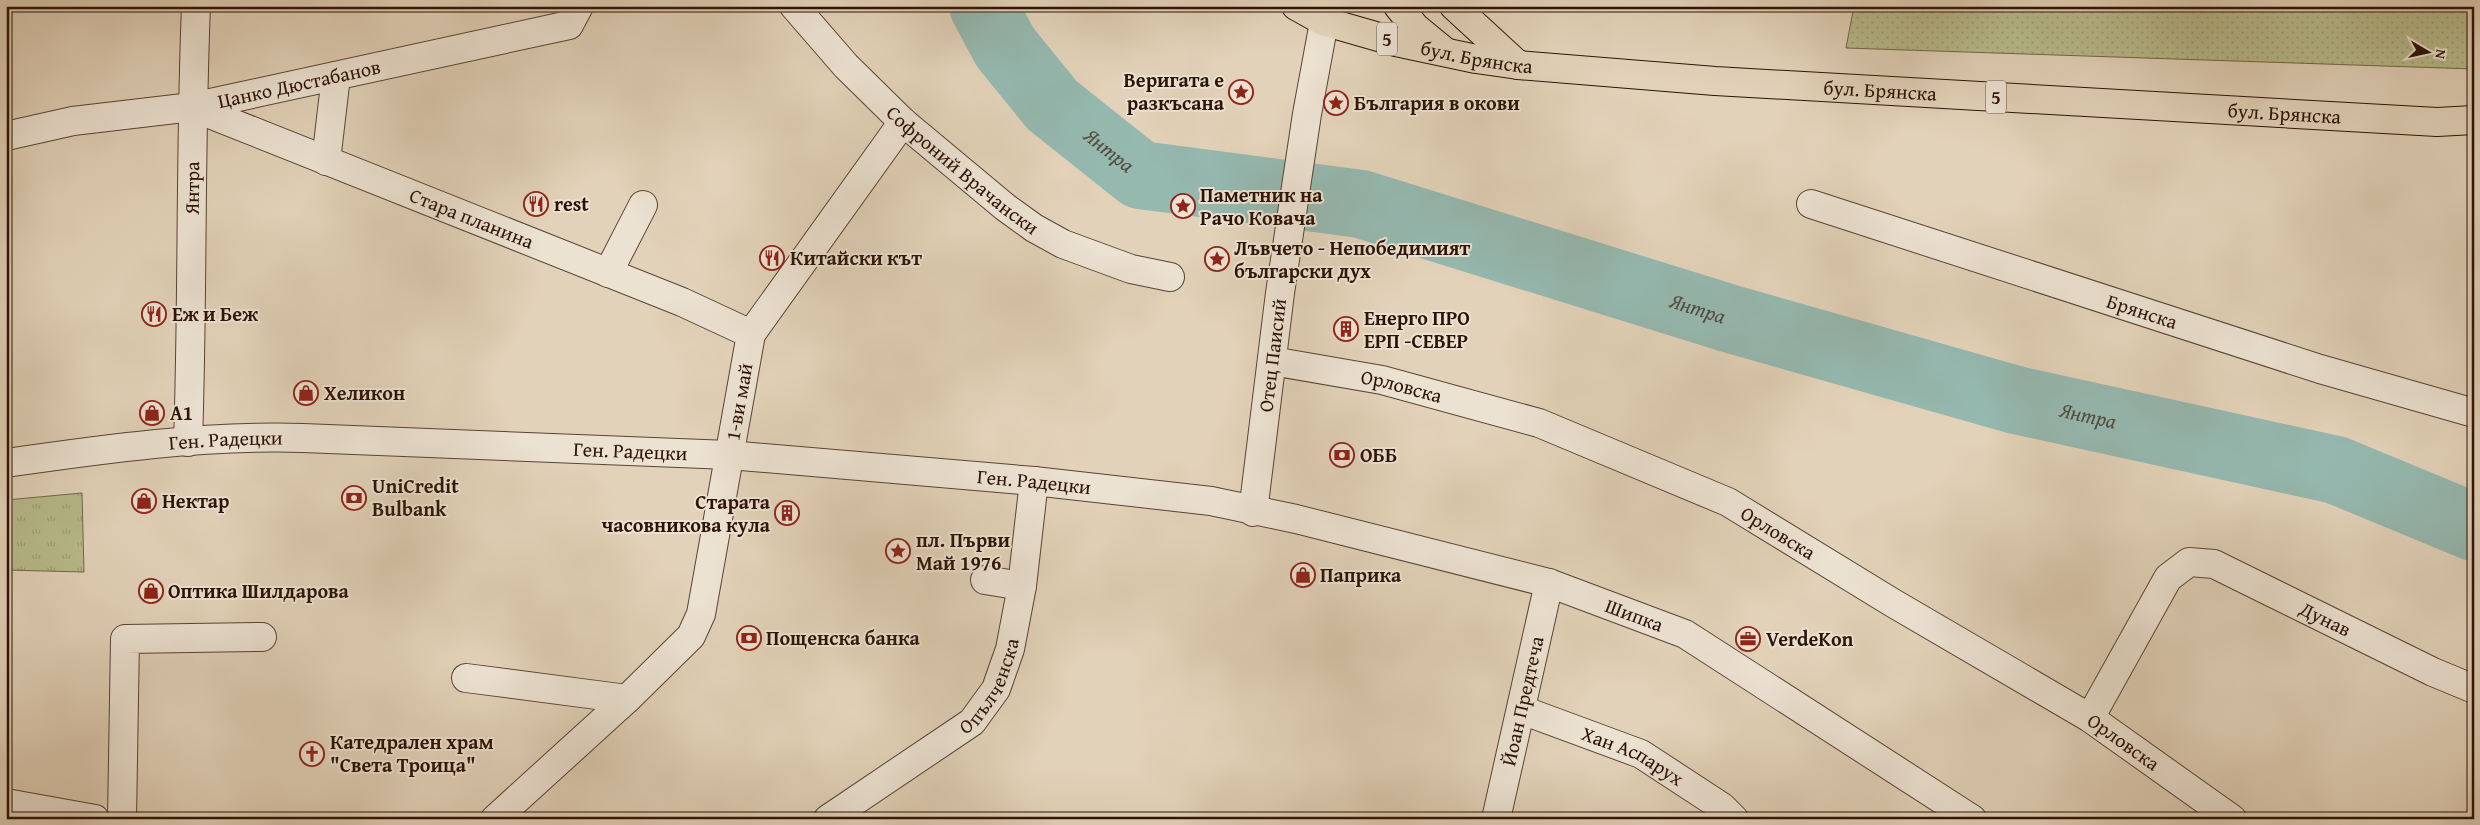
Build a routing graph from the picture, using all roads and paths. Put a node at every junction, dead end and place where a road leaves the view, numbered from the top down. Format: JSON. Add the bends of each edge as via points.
{"nodes":[{"id":1,"x":196,"y":6,"type":"edge"},
{"id":2,"x":579,"y":6,"type":"edge"},
{"id":3,"x":794,"y":6,"type":"edge"},
{"id":4,"x":1296,"y":6,"type":"edge"},
{"id":5,"x":1398,"y":6,"type":"edge"},
{"id":6,"x":1454,"y":6,"type":"edge"},
{"id":7,"x":1325,"y":14,"type":"edge"},
{"id":8,"x":1451,"y":54,"type":"junction"},
{"id":9,"x":1518,"y":65,"type":"junction"},
{"id":10,"x":336,"y":76,"type":"junction"},
{"id":11,"x":192,"y":107,"type":"junction"},
{"id":12,"x":2474,"y":120,"type":"edge"},
{"id":13,"x":903,"y":122,"type":"junction"},
{"id":14,"x":6,"y":136,"type":"edge"},
{"id":15,"x":326,"y":160,"type":"junction"},
{"id":16,"x":1811,"y":204,"type":"dead end"},
{"id":17,"x":643,"y":205,"type":"dead end"},
{"id":18,"x":608,"y":273,"type":"junction"},
{"id":19,"x":1170,"y":278,"type":"dead end"},
{"id":20,"x":751,"y":334,"type":"junction"},
{"id":21,"x":1272,"y":361,"type":"junction"},
{"id":22,"x":2474,"y":413,"type":"edge"},
{"id":23,"x":188,"y":442,"type":"junction"},
{"id":24,"x":729,"y":455,"type":"junction"},
{"id":25,"x":6,"y":462,"type":"edge"},
{"id":26,"x":1034,"y":481,"type":"junction"},
{"id":27,"x":1252,"y":512,"type":"junction"},
{"id":28,"x":985,"y":578,"type":"dead end"},
{"id":29,"x":1549,"y":583,"type":"junction"},
{"id":30,"x":1022,"y":586,"type":"junction"},
{"id":31,"x":262,"y":637,"type":"dead end"},
{"id":32,"x":466,"y":678,"type":"dead end"},
{"id":33,"x":2474,"y":689,"type":"edge"},
{"id":34,"x":627,"y":699,"type":"junction"},
{"id":35,"x":1522,"y":710,"type":"junction"},
{"id":36,"x":2090,"y":718,"type":"junction"},
{"id":37,"x":6,"y":803,"type":"edge"},
{"id":38,"x":95,"y":819,"type":"edge"},
{"id":39,"x":122,"y":819,"type":"edge"},
{"id":40,"x":495,"y":819,"type":"edge"},
{"id":41,"x":828,"y":819,"type":"edge"},
{"id":42,"x":1496,"y":819,"type":"edge"},
{"id":43,"x":1734,"y":819,"type":"edge"},
{"id":44,"x":1972,"y":819,"type":"edge"},
{"id":45,"x":2232,"y":819,"type":"edge"}],
"edges":[{"from":1,"to":11,"type":"street","name":"Янтра"},
{"from":2,"to":10,"type":"street","name":"Цанко Дюстабанов","via":[[569,25]]},
{"from":3,"to":13,"type":"street","name":"Софроний Врачански","via":[[846,66]]},
{"from":4,"to":7,"type":"main road","name":"бул. Брянска","number":"5"},
{"from":5,"to":8,"type":"main road","via":[[1415,28]]},
{"from":6,"to":9,"type":"main road"},
{"from":7,"to":8,"type":"main road","name":"бул. Брянска","number":"5"},
{"from":7,"to":21,"type":"street","name":"Отец Паисий","via":[[1307,114]]},
{"from":8,"to":9,"type":"main road","name":"бул. Брянска","number":"5"},
{"from":9,"to":12,"type":"main road","name":"бул. Брянска","number":"5","via":[[1715,81],[2437,122]]},
{"from":10,"to":11,"type":"street","name":"Цанко Дюстабанов"},
{"from":10,"to":15,"type":"street"},
{"from":11,"to":14,"type":"street","name":"Цанко Дюстабанов","via":[[73,121]]},
{"from":11,"to":15,"type":"street","name":"Стара планина"},
{"from":11,"to":23,"type":"street","name":"Янтра"},
{"from":13,"to":19,"type":"street","name":"Софроний Врачански","via":[[1005,207],[1041,232],[1096,257]]},
{"from":13,"to":20,"type":"street","name":"1-ви май"},
{"from":15,"to":18,"type":"street","name":"Стара планина"},
{"from":16,"to":22,"type":"street","name":"Брянска","via":[[2320,370]]},
{"from":17,"to":18,"type":"street"},
{"from":18,"to":20,"type":"street","name":"Стара планина"},
{"from":20,"to":24,"type":"street","name":"1-ви май"},
{"from":21,"to":27,"type":"street","name":"Отец Паисий"},
{"from":21,"to":36,"type":"street","name":"Орловска","via":[[1382,380],[1539,423],[1728,502]]},
{"from":23,"to":24,"type":"street","name":"Ген. Радецки","via":[[267,437]]},
{"from":23,"to":25,"type":"street","name":"Ген. Радецки"},
{"from":24,"to":26,"type":"street","name":"Ген. Радецки"},
{"from":24,"to":34,"type":"street","name":"1-ви май","via":[[701,614],[691,636]]},
{"from":26,"to":27,"type":"street","name":"Ген. Радецки","via":[[1211,501]]},
{"from":26,"to":30,"type":"street","name":"Опълченска"},
{"from":27,"to":29,"type":"street","name":"Шипка","via":[[1296,519]]},
{"from":28,"to":30,"type":"street"},
{"from":29,"to":35,"type":"street","name":"Йоан Предтеча"},
{"from":29,"to":44,"type":"street","name":"Шипка","via":[[1685,634]]},
{"from":30,"to":41,"type":"street","name":"Опълченска","via":[[1005,665],[996,689],[972,722]]},
{"from":31,"to":39,"type":"street","via":[[125,639]]},
{"from":32,"to":34,"type":"street"},
{"from":33,"to":36,"type":"street","name":"Дунав","via":[[2214,564],[2189,562],[2168,578]]},
{"from":34,"to":40,"type":"street","name":"1-ви май"},
{"from":35,"to":42,"type":"street","name":"Йоан Предтеча"},
{"from":35,"to":43,"type":"street","name":"Хан Аспарух","via":[[1641,754],[1722,807]]},
{"from":36,"to":45,"type":"street","name":"Орловска"},
{"from":37,"to":38,"type":"street"}]}
